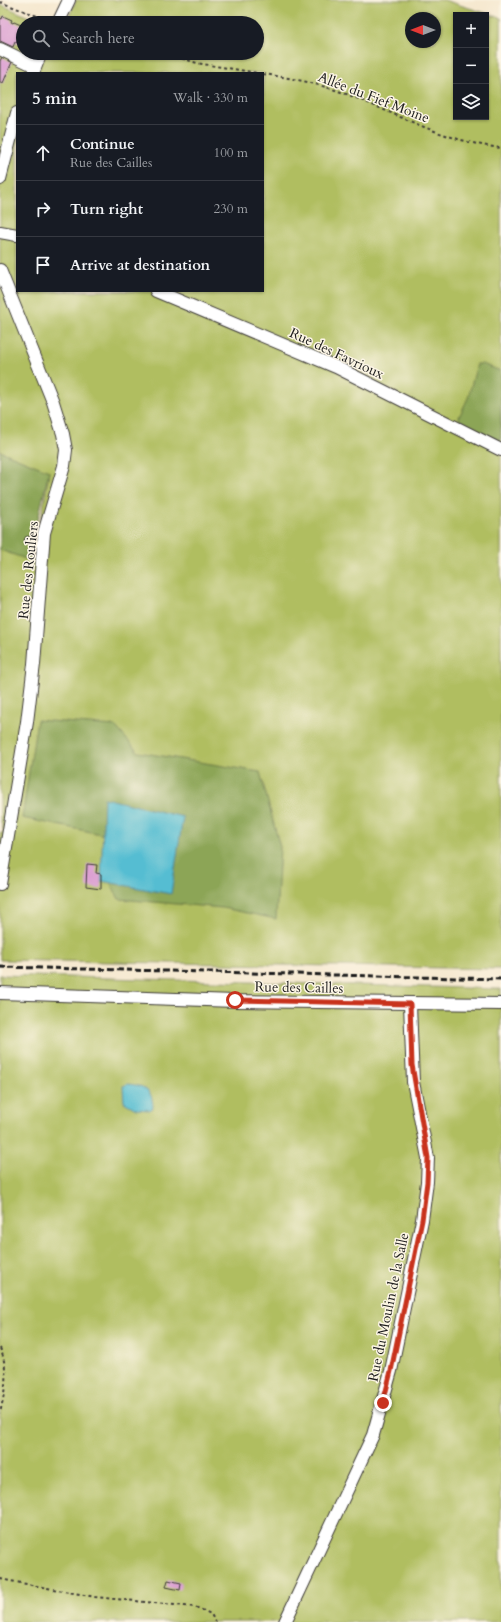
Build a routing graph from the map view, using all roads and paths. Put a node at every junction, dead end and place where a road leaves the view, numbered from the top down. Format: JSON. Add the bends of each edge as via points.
{"nodes":[{"id":1,"x":69,"y":0,"type":"edge"},
{"id":2,"x":0,"y":2,"type":"edge"},
{"id":3,"x":38,"y":16,"type":"edge"},
{"id":4,"x":59,"y":16,"type":"edge"},
{"id":5,"x":0,"y":49,"type":"edge"},
{"id":6,"x":16,"y":59,"type":"edge"},
{"id":7,"x":18,"y":60,"type":"edge"},
{"id":8,"x":39,"y":60,"type":"edge"},
{"id":9,"x":187,"y":60,"type":"edge"},
{"id":10,"x":34,"y":70,"type":"edge"},
{"id":11,"x":251,"y":72,"type":"edge"},
{"id":12,"x":264,"y":74,"type":"edge"},
{"id":13,"x":16,"y":116,"type":"edge"},
{"id":14,"x":501,"y":148,"type":"edge"},
{"id":15,"x":1,"y":165,"type":"edge"},
{"id":16,"x":0,"y":179,"type":"edge"},
{"id":17,"x":0,"y":232,"type":"edge"},
{"id":18,"x":16,"y":235,"type":"edge"},
{"id":19,"x":0,"y":270,"type":"edge"},
{"id":20,"x":158,"y":292,"type":"edge"},
{"id":21,"x":501,"y":450,"type":"edge"},
{"id":22,"x":28,"y":540,"type":"dead end"},
{"id":23,"x":43,"y":546,"type":"junction"},
{"id":24,"x":0,"y":884,"type":"edge"},
{"id":25,"x":0,"y":993,"type":"edge"},
{"id":26,"x":410,"y":1004,"type":"junction"},
{"id":27,"x":501,"y":1004,"type":"edge"},
{"id":28,"x":0,"y":1348,"type":"edge"},
{"id":29,"x":0,"y":1414,"type":"edge"},
{"id":30,"x":0,"y":1579,"type":"edge"},
{"id":31,"x":215,"y":1622,"type":"edge"},
{"id":32,"x":285,"y":1622,"type":"edge"}],
"edges":[{"from":1,"to":4,"type":"street"},
{"from":2,"to":3,"type":"path"},
{"from":5,"to":6,"type":"street"},
{"from":7,"to":10,"type":"street"},
{"from":8,"to":10,"type":"street"},
{"from":9,"to":11,"type":"path"},
{"from":12,"to":14,"type":"path","name":"Allée du Fief Moine","via":[[323,86],[451,137]]},
{"from":13,"to":15,"type":"street"},
{"from":15,"to":16,"type":"street"},
{"from":17,"to":18,"type":"street"},
{"from":19,"to":23,"type":"street","name":"Rue des Rouliers","via":[[53,402],[66,450]]},
{"from":20,"to":21,"type":"street","name":"Rue des Favrioux","via":[[336,368]]},
{"from":22,"to":23,"type":"lane"},
{"from":23,"to":24,"type":"street","name":"Rue des Rouliers","via":[[31,693]]},
{"from":25,"to":26,"type":"street","name":"Rue des Cailles"},
{"from":26,"to":27,"type":"street","name":"Rue des Cailles"},
{"from":26,"to":32,"type":"street","name":"Rue du Moulin de la Salle","via":[[413,1082],[428,1158],[421,1228],[391,1371],[373,1435]]},
{"from":28,"to":29,"type":"path","via":[[6,1368]]},
{"from":30,"to":31,"type":"path","via":[[95,1597],[195,1607],[211,1614]]}]}
